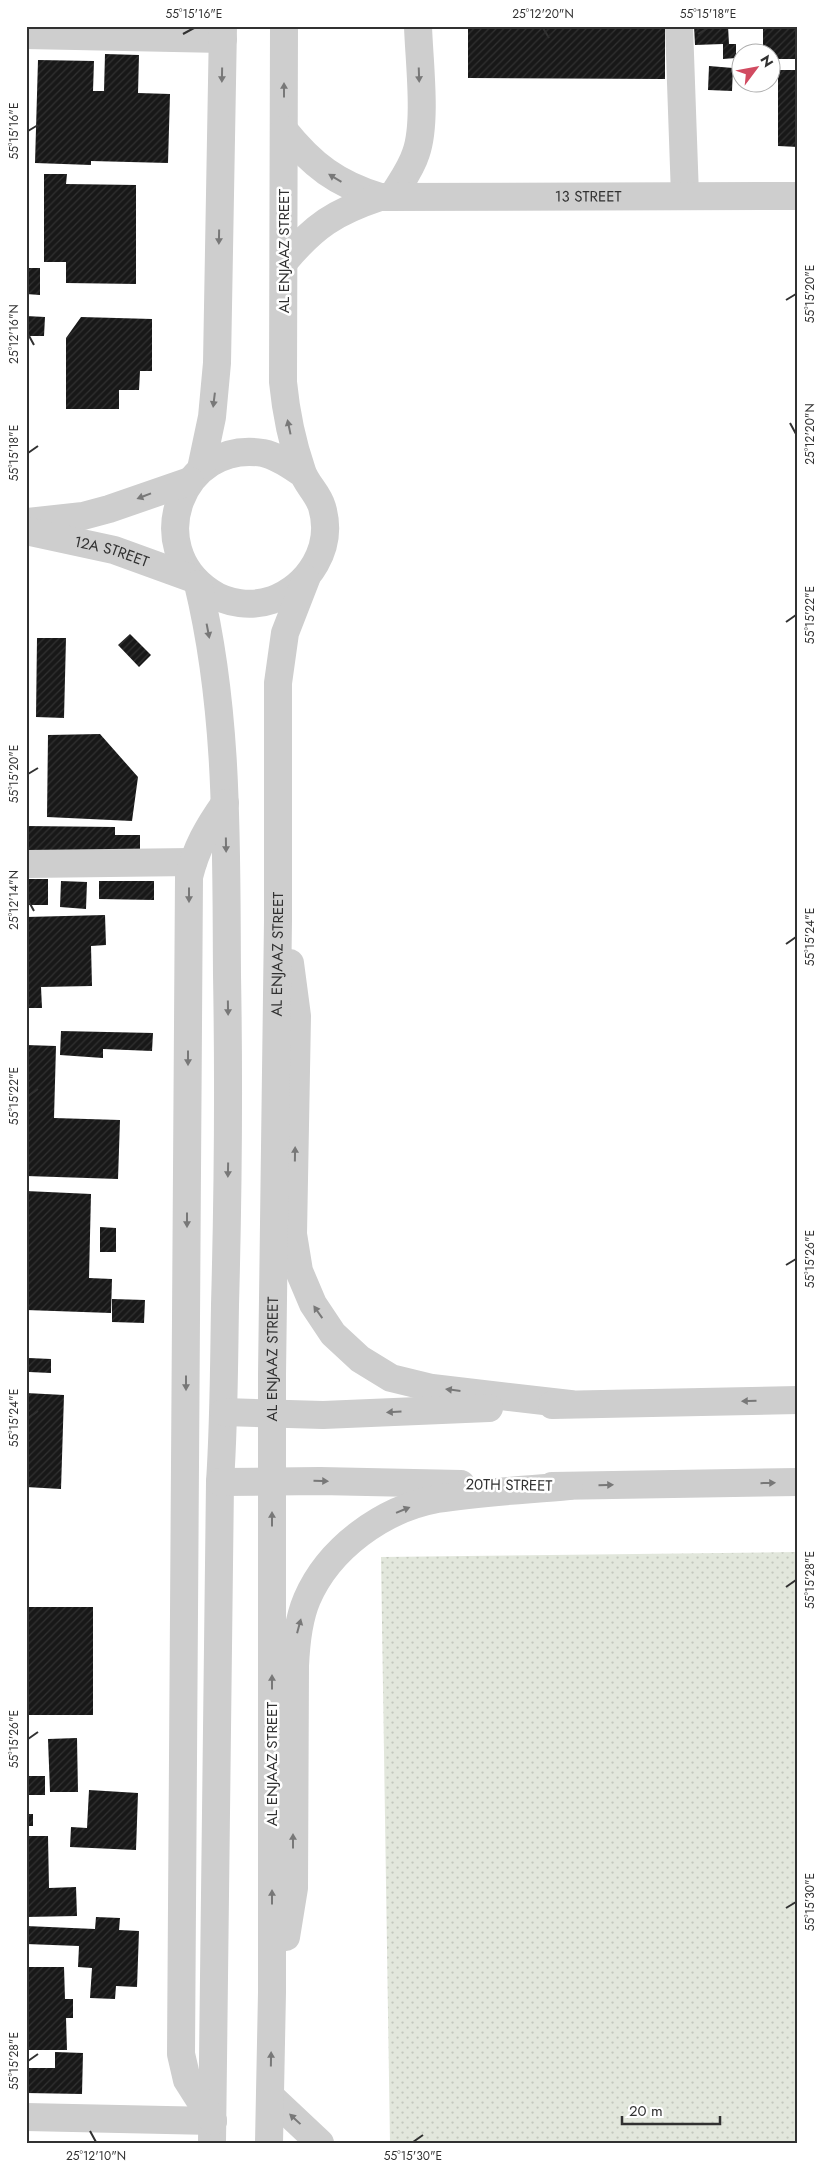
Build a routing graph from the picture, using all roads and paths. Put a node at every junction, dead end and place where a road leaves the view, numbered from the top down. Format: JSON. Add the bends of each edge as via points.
{"nodes":[{"id":1,"x":284,"y":26,"type":"edge"},
{"id":2,"x":418,"y":26,"type":"edge"},
{"id":3,"x":678,"y":26,"type":"edge"},
{"id":4,"x":223,"y":32,"type":"edge"},
{"id":5,"x":26,"y":35,"type":"edge"},
{"id":6,"x":284,"y":130,"type":"junction"},
{"id":7,"x":685,"y":196,"type":"junction"},
{"id":8,"x":798,"y":196,"type":"edge"},
{"id":9,"x":386,"y":197,"type":"junction"},
{"id":10,"x":284,"y":262,"type":"junction"},
{"id":11,"x":303,"y":474,"type":"junction"},
{"id":12,"x":196,"y":475,"type":"junction"},
{"id":13,"x":26,"y":522,"type":"edge"},
{"id":14,"x":26,"y":531,"type":"edge"},
{"id":15,"x":306,"y":579,"type":"junction"},
{"id":16,"x":196,"y":582,"type":"junction"},
{"id":17,"x":225,"y":803,"type":"junction"},
{"id":18,"x":193,"y":862,"type":"junction"},
{"id":19,"x":26,"y":864,"type":"edge"},
{"id":20,"x":278,"y":920,"type":"junction"},
{"id":21,"x":798,"y":1400,"type":"edge"},
{"id":22,"x":570,"y":1404,"type":"junction"},
{"id":23,"x":224,"y":1412,"type":"junction"},
{"id":24,"x":272,"y":1415,"type":"junction"},
{"id":25,"x":272,"y":1481,"type":"junction"},
{"id":26,"x":220,"y":1482,"type":"junction"},
{"id":27,"x":798,"y":1482,"type":"edge"},
{"id":28,"x":569,"y":1486,"type":"junction"},
{"id":29,"x":272,"y":1992,"type":"junction"},
{"id":30,"x":270,"y":2096,"type":"junction"},
{"id":31,"x":26,"y":2117,"type":"edge"},
{"id":32,"x":212,"y":2132,"type":"edge"},
{"id":33,"x":270,"y":2143,"type":"edge"},
{"id":34,"x":320,"y":2143,"type":"edge"}],
"edges":[{"from":6,"to":1,"type":"street","name":"AL ENJAAZ STREET","one_way":true},
{"from":2,"to":9,"type":"street","one_way":true,"via":[[420,133],[409,170]]},
{"from":3,"to":7,"type":"street"},
{"from":4,"to":5,"type":"street"},
{"from":4,"to":12,"type":"street","one_way":true,"via":[[217,363],[212,417]]},
{"from":9,"to":6,"type":"street","name":"13 STREET","one_way":true,"via":[[357,190],[316,166]]},
{"from":6,"to":10,"type":"street","name":"AL ENJAAZ STREET"},
{"from":7,"to":8,"type":"street","name":"13 STREET"},
{"from":7,"to":9,"type":"street","name":"13 STREET"},
{"from":9,"to":10,"type":"street","name":"13 STREET","via":[[352,206],[326,221]]},
{"from":11,"to":10,"type":"street","name":"AL ENJAAZ STREET","one_way":true,"via":[[286,413],[283,382]]},
{"from":11,"to":12,"type":"street","via":[[285,461],[264,453],[242,452],[220,458]]},
{"from":11,"to":15,"type":"street","via":[[322,507],[325,526],[317,563]]},
{"from":12,"to":13,"type":"street","name":"12A STREET","one_way":true,"via":[[91,514]]},
{"from":12,"to":16,"type":"street","via":[[177,504],[173,531],[180,557]]},
{"from":14,"to":16,"type":"street","name":"12A STREET","via":[[114,550]]},
{"from":15,"to":16,"type":"street","via":[[287,594],[265,603],[241,604],[217,597]]},
{"from":15,"to":20,"type":"street","name":"AL ENJAAZ STREET","via":[[285,633],[279,674]]},
{"from":16,"to":17,"type":"street","one_way":true,"via":[[219,701]]},
{"from":17,"to":18,"type":"street","via":[[209,826]]},
{"from":17,"to":23,"type":"street","one_way":true,"via":[[229,1130]]},
{"from":18,"to":19,"type":"street"},
{"from":18,"to":32,"type":"street","one_way":true,"via":[[189,877],[181,2054],[187,2080]]},
{"from":22,"to":20,"type":"street","one_way":true,"via":[[432,1388],[391,1378],[360,1359],[333,1334],[313,1304],[299,1270],[293,1234],[298,1016],[292,968]]},
{"from":20,"to":24,"type":"street","name":"AL ENJAAZ STREET"},
{"from":21,"to":22,"type":"street","one_way":true},
{"from":22,"to":24,"type":"street","one_way":true},
{"from":23,"to":24,"type":"street"},
{"from":23,"to":26,"type":"street"},
{"from":24,"to":25,"type":"street","name":"AL ENJAAZ STREET"},
{"from":25,"to":26,"type":"street","name":"20TH STREET"},
{"from":25,"to":28,"type":"street","name":"20TH STREET","one_way":true},
{"from":29,"to":25,"type":"street","name":"AL ENJAAZ STREET","one_way":true},
{"from":26,"to":32,"type":"street"},
{"from":28,"to":27,"type":"street","name":"20TH STREET","one_way":true},
{"from":29,"to":28,"type":"street","one_way":true,"via":[[287,1935],[294,1888],[297,1632],[307,1599],[324,1570],[346,1544],[374,1524],[404,1509],[436,1500]]},
{"from":30,"to":29,"type":"street","name":"AL ENJAAZ STREET","one_way":true},
{"from":30,"to":33,"type":"street","name":"AL ENJAAZ STREET"},
{"from":34,"to":30,"type":"street","one_way":true},
{"from":31,"to":32,"type":"street"}]}
